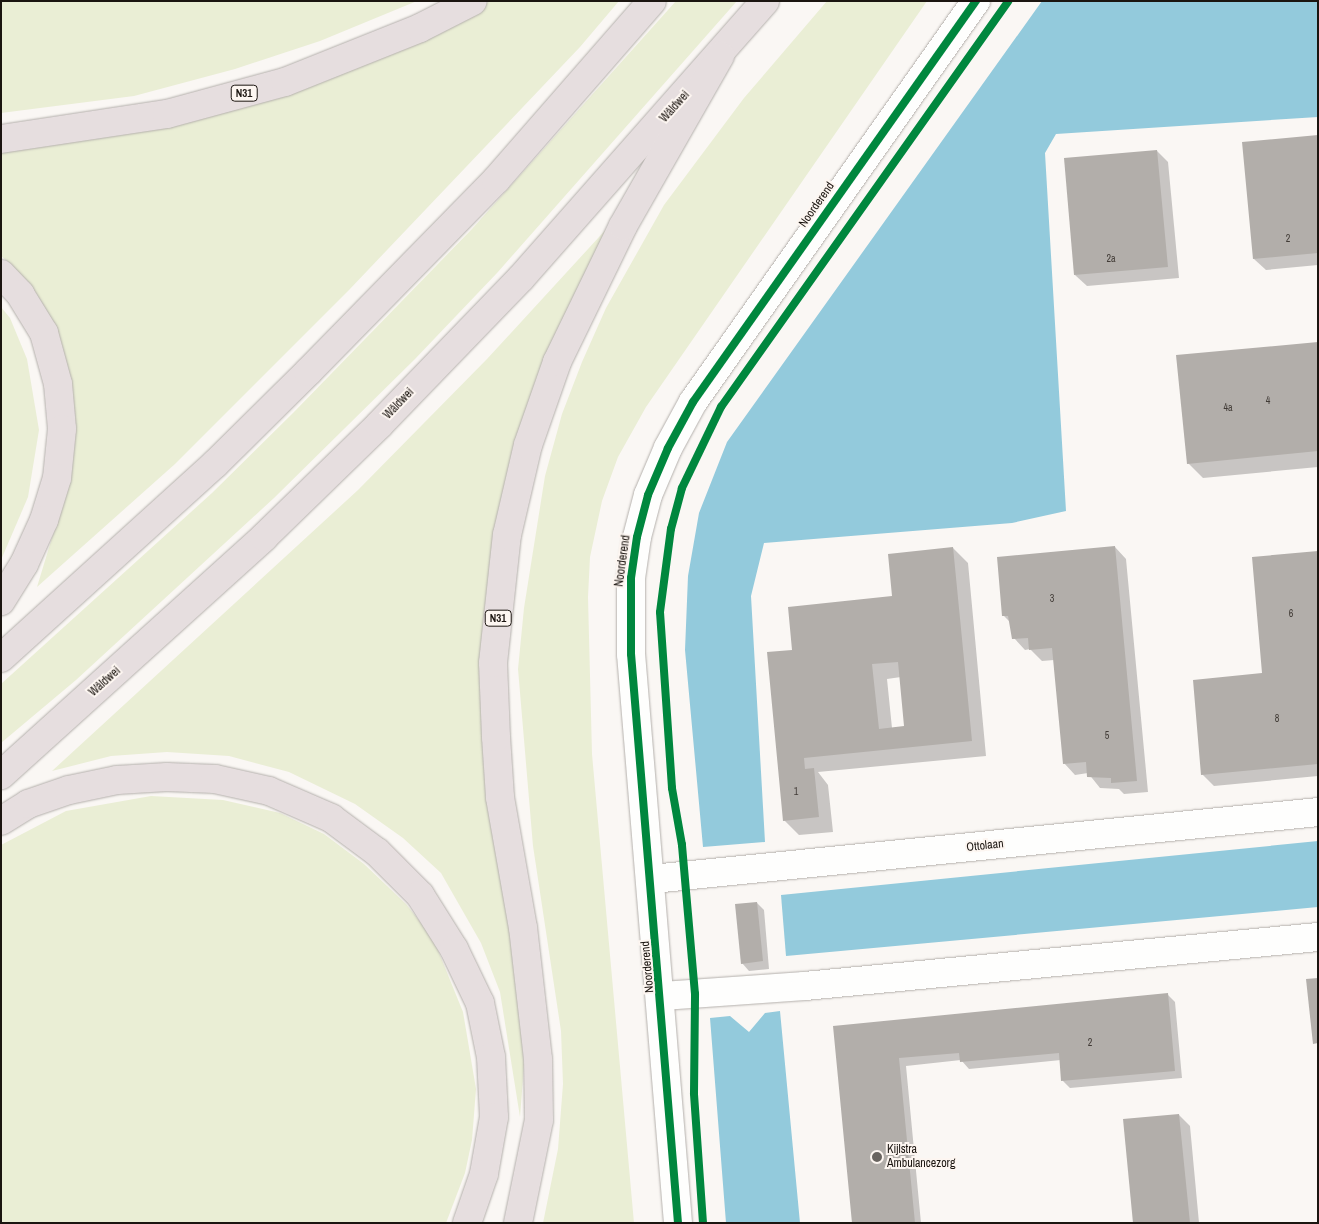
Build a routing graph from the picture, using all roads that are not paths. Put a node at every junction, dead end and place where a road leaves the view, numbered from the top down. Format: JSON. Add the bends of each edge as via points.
{"nodes":[{"id":1,"x":472,"y":1,"type":"edge"},
{"id":2,"x":652,"y":1,"type":"edge"},
{"id":3,"x":766,"y":1,"type":"edge"},
{"id":4,"x":976,"y":1,"type":"edge"},
{"id":5,"x":720,"y":56,"type":"junction"},
{"id":6,"x":1,"y":139,"type":"edge"},
{"id":7,"x":1,"y":274,"type":"edge"},
{"id":8,"x":1,"y":601,"type":"edge"},
{"id":9,"x":1,"y":658,"type":"edge"},
{"id":10,"x":1,"y":775,"type":"edge"},
{"id":11,"x":1318,"y":812,"type":"edge"},
{"id":12,"x":1,"y":821,"type":"edge"},
{"id":13,"x":652,"y":879,"type":"junction"},
{"id":14,"x":1318,"y":937,"type":"edge"},
{"id":15,"x":662,"y":996,"type":"junction"},
{"id":16,"x":467,"y":1223,"type":"edge"},
{"id":17,"x":518,"y":1223,"type":"edge"},
{"id":18,"x":678,"y":1223,"type":"edge"}],
"edges":[{"from":1,"to":6,"type":"highway","number":"N31","via":[[420,28],[285,82],[167,114]]},
{"from":2,"to":9,"type":"highway","via":[[496,180],[308,372],[208,471]]},
{"from":3,"to":5,"type":"highway","name":"Wâldwei","number":"N31"},
{"from":4,"to":13,"type":"street","name":"Noorderend","via":[[693,402],[648,495],[636,545],[629,616]]},
{"from":5,"to":10,"type":"highway","name":"Wâldwei","number":"N31","via":[[521,278],[379,425],[264,537]]},
{"from":5,"to":17,"type":"highway","number":"N31","via":[[623,226],[557,362],[528,445],[507,535],[493,663],[496,737],[500,797],[523,928],[538,1059],[538,1120]]},
{"from":7,"to":8,"type":"highway","via":[[20,294],[44,333],[58,384],[62,430],[57,478],[44,520],[24,564]]},
{"from":11,"to":13,"type":"street","name":"Ottolaan"},
{"from":12,"to":16,"type":"highway","via":[[36,801],[117,780],[215,779],[269,791],[331,818],[377,852],[420,895],[454,949],[480,1003],[491,1057],[494,1117],[484,1174]]},
{"from":13,"to":15,"type":"street","name":"Noorderend"},
{"from":14,"to":15,"type":"street","via":[[804,986]]},
{"from":15,"to":18,"type":"street","name":"Noorderend"}]}
